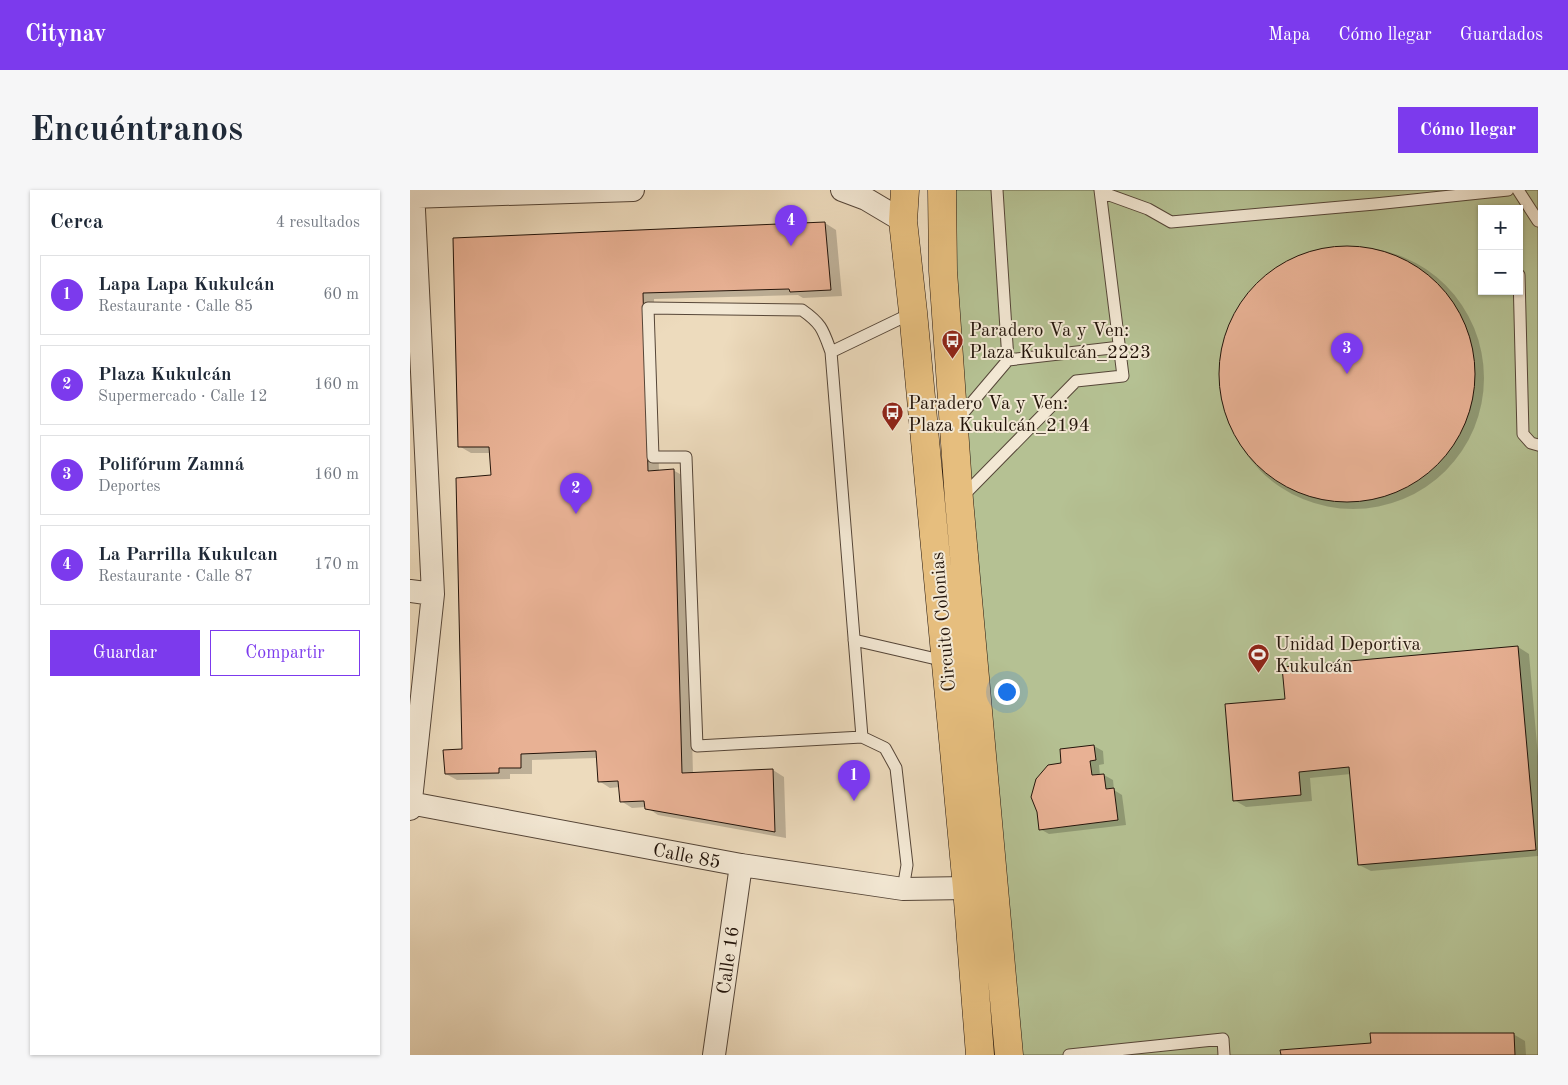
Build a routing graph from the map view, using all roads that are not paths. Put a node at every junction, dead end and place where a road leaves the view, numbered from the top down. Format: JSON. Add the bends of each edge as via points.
{"nodes":[{"id":1,"x":632,"y":190,"type":"edge"},
{"id":2,"x":842,"y":190,"type":"edge"},
{"id":3,"x":904,"y":190,"type":"edge"},
{"id":4,"x":942,"y":190,"type":"edge"},
{"id":5,"x":997,"y":190,"type":"edge"},
{"id":6,"x":1508,"y":190,"type":"edge"},
{"id":7,"x":1517,"y":190,"type":"edge"},
{"id":8,"x":1101,"y":191,"type":"edge"},
{"id":9,"x":412,"y":194,"type":"edge"},
{"id":10,"x":1518,"y":205,"type":"edge"},
{"id":11,"x":903,"y":221,"type":"junction"},
{"id":12,"x":1538,"y":221,"type":"edge"},
{"id":13,"x":1520,"y":295,"type":"edge"},
{"id":14,"x":913,"y":312,"type":"junction"},
{"id":15,"x":1120,"y":347,"type":"junction"},
{"id":16,"x":831,"y":352,"type":"junction"},
{"id":17,"x":1008,"y":360,"type":"junction"},
{"id":18,"x":954,"y":424,"type":"junction"},
{"id":19,"x":1538,"y":445,"type":"edge"},
{"id":20,"x":959,"y":500,"type":"junction"},
{"id":21,"x":410,"y":591,"type":"edge"},
{"id":22,"x":433,"y":594,"type":"junction"},
{"id":23,"x":854,"y":640,"type":"junction"},
{"id":24,"x":946,"y":661,"type":"junction"},
{"id":25,"x":862,"y":737,"type":"junction"},
{"id":26,"x":410,"y":805,"type":"edge"},
{"id":27,"x":741,"y":865,"type":"junction"},
{"id":28,"x":967,"y":888,"type":"junction"},
{"id":29,"x":903,"y":889,"type":"junction"},
{"id":30,"x":1003,"y":991,"type":"junction"},
{"id":31,"x":976,"y":994,"type":"junction"},
{"id":32,"x":714,"y":1055,"type":"edge"},
{"id":33,"x":980,"y":1055,"type":"edge"},
{"id":34,"x":1009,"y":1055,"type":"edge"},
{"id":35,"x":1069,"y":1055,"type":"edge"},
{"id":36,"x":1224,"y":1055,"type":"edge"}],
"edges":[{"from":1,"to":9,"type":"street"},
{"from":2,"to":11,"type":"street","via":[[866,199]]},
{"from":3,"to":11,"type":"main road","name":"Circuito Colonias"},
{"from":4,"to":18,"type":"main road","name":"Circuito Colonias","via":[[943,271]]},
{"from":5,"to":17,"type":"lane"},
{"from":6,"to":8,"type":"lane","via":[[1170,222],[1148,209]]},
{"from":7,"to":10,"type":"lane"},
{"from":7,"to":12,"type":"lane"},
{"from":8,"to":15,"type":"lane"},
{"from":9,"to":22,"type":"street"},
{"from":11,"to":14,"type":"main road","name":"Circuito Colonias"},
{"from":13,"to":19,"type":"lane","via":[[1523,434],[1531,443]]},
{"from":14,"to":16,"type":"lane"},
{"from":14,"to":24,"type":"main road","name":"Circuito Colonias"},
{"from":15,"to":17,"type":"lane"},
{"from":15,"to":20,"type":"lane","via":[[1123,376],[1076,381]]},
{"from":16,"to":23,"type":"lane"},
{"from":16,"to":25,"type":"lane","via":[[822,328],[802,310],[648,308],[653,457],[686,457],[698,746]]},
{"from":17,"to":18,"type":"lane"},
{"from":18,"to":20,"type":"main road","name":"Circuito Colonias"},
{"from":20,"to":30,"type":"main road","name":"Circuito Colonias"},
{"from":21,"to":22,"type":"street"},
{"from":22,"to":26,"type":"street"},
{"from":23,"to":24,"type":"lane"},
{"from":23,"to":25,"type":"lane"},
{"from":24,"to":28,"type":"main road","name":"Circuito Colonias"},
{"from":25,"to":29,"type":"lane","via":[[885,748],[896,768],[907,866]]},
{"from":26,"to":27,"type":"street","name":"Calle 85"},
{"from":27,"to":29,"type":"street","name":"Calle 85"},
{"from":27,"to":32,"type":"street","name":"Calle 16"},
{"from":28,"to":29,"type":"street","name":"Calle 85"},
{"from":28,"to":31,"type":"main road","name":"Circuito Colonias"},
{"from":30,"to":31,"type":"main road"},
{"from":30,"to":34,"type":"main road","name":"Circuito Colonias"},
{"from":31,"to":33,"type":"main road","name":"Circuito Colonias"},
{"from":35,"to":36,"type":"lane","via":[[1223,1040]]}]}
